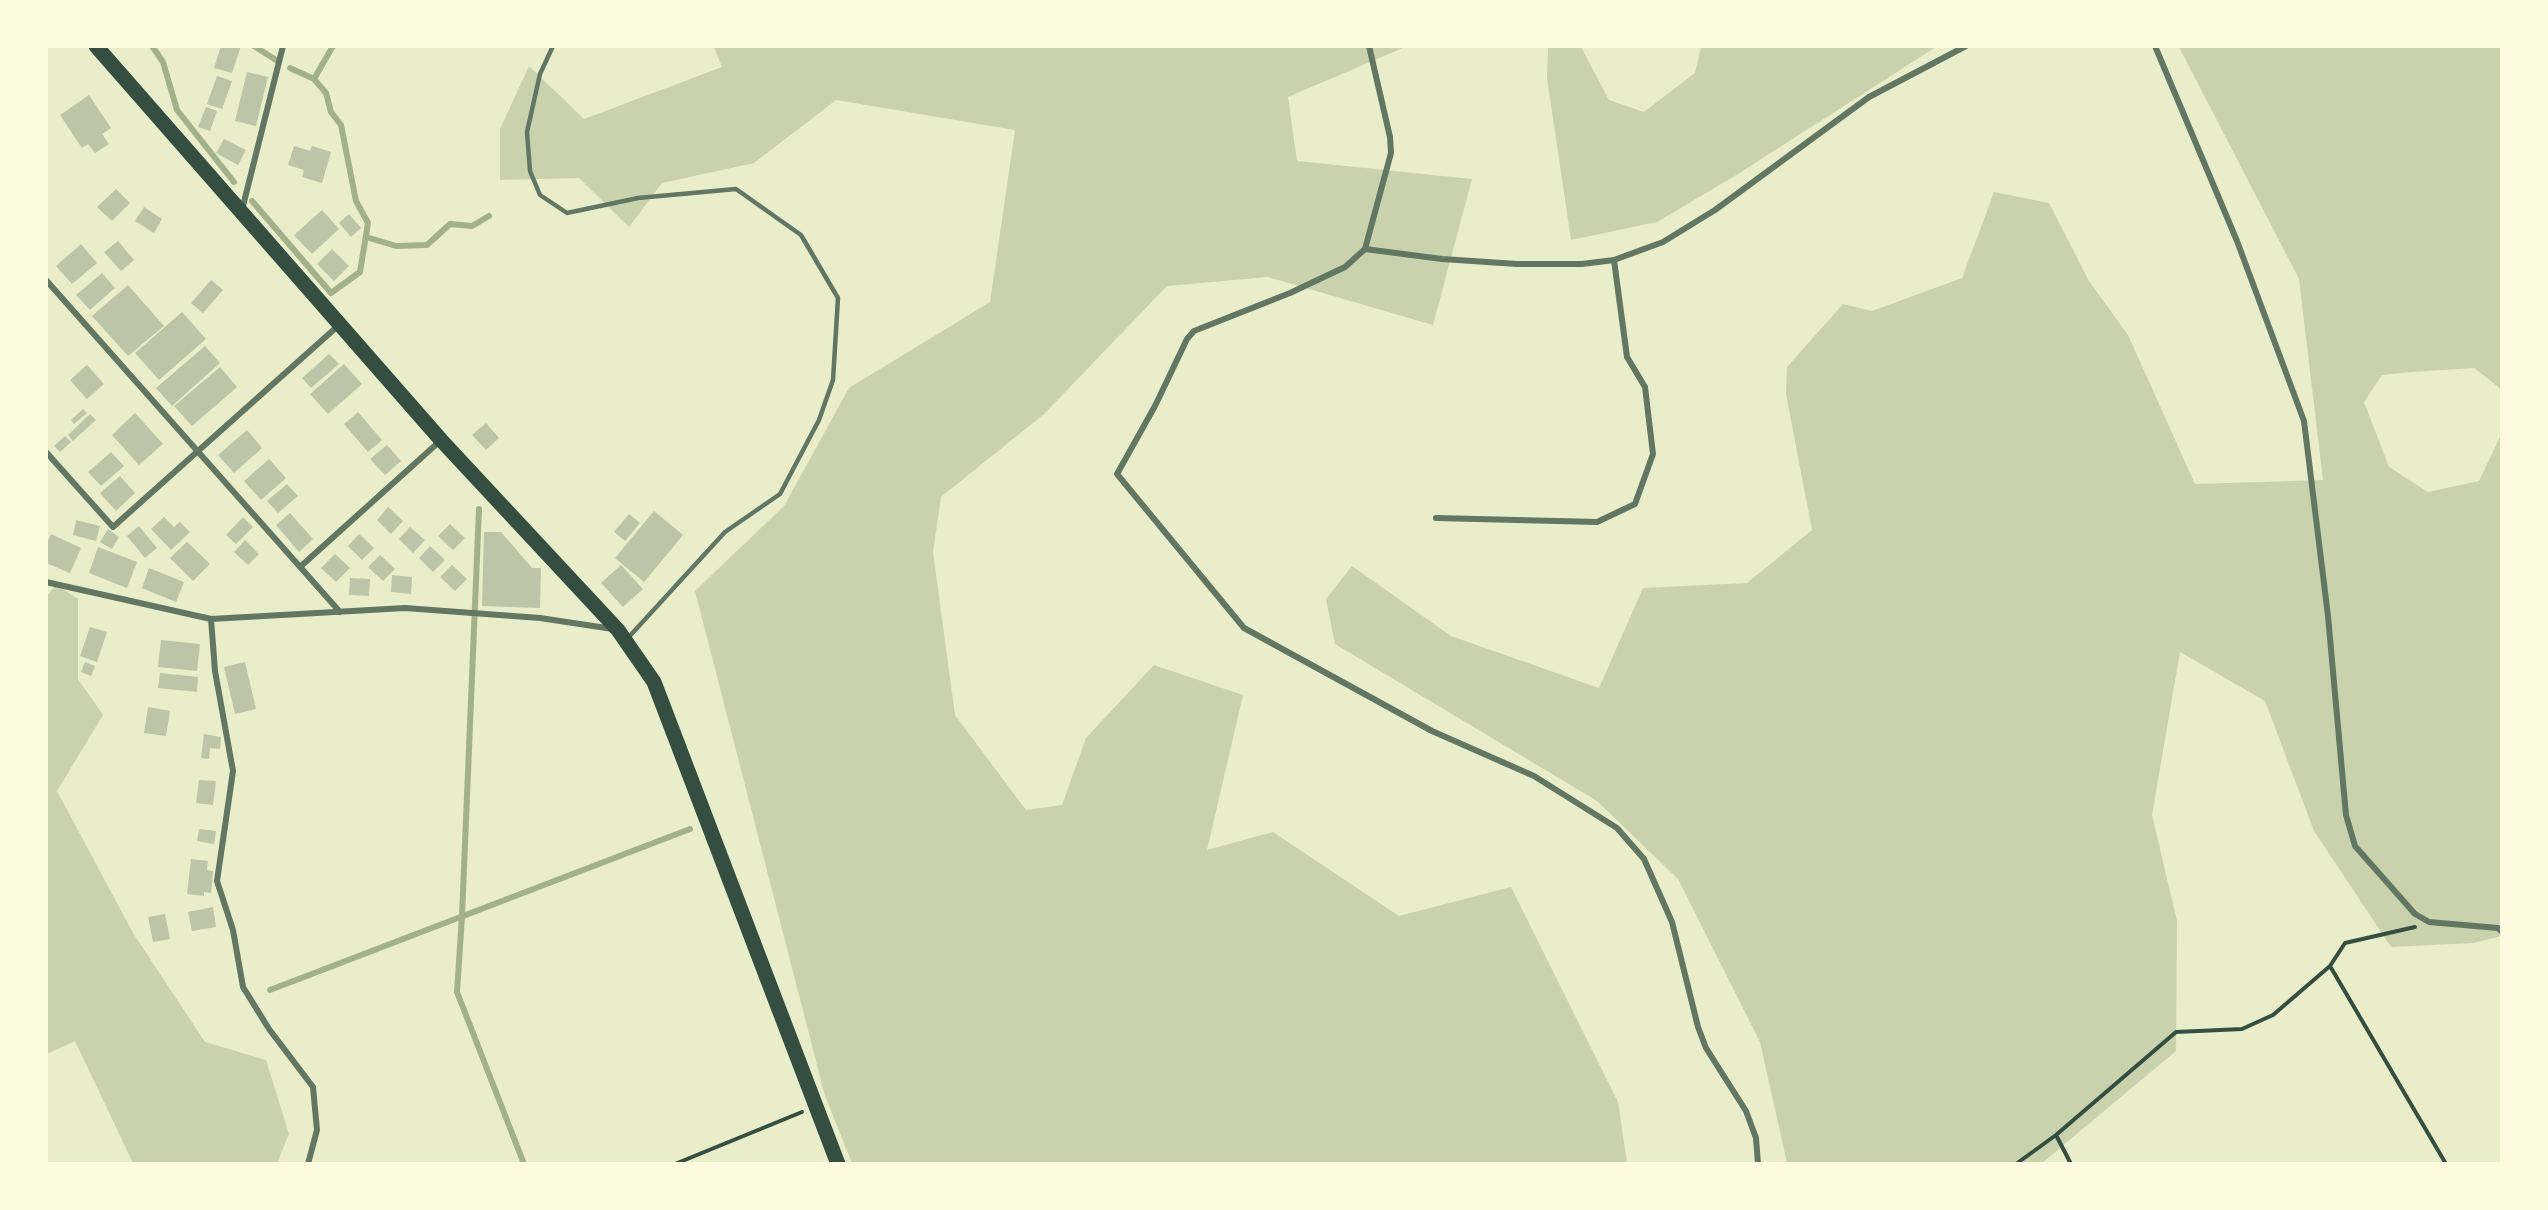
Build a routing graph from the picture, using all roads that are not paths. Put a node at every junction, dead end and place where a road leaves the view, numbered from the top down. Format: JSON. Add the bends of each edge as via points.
{"nodes":[{"id":1,"x":96,"y":46,"type":"edge"},
{"id":2,"x":283,"y":46,"type":"edge"},
{"id":3,"x":553,"y":46,"type":"edge"},
{"id":4,"x":1369,"y":46,"type":"edge"},
{"id":5,"x":1966,"y":46,"type":"edge"},
{"id":6,"x":2156,"y":46,"type":"edge"},
{"id":7,"x":241,"y":214,"type":"junction"},
{"id":8,"x":1365,"y":249,"type":"junction"},
{"id":9,"x":1614,"y":260,"type":"junction"},
{"id":10,"x":46,"y":280,"type":"edge"},
{"id":11,"x":339,"y":324,"type":"junction"},
{"id":12,"x":441,"y":440,"type":"junction"},
{"id":13,"x":46,"y":452,"type":"edge"},
{"id":14,"x":198,"y":453,"type":"junction"},
{"id":15,"x":1436,"y":518,"type":"dead end"},
{"id":16,"x":300,"y":567,"type":"junction"},
{"id":17,"x":46,"y":582,"type":"edge"},
{"id":18,"x":340,"y":612,"type":"junction"},
{"id":19,"x":211,"y":619,"type":"junction"},
{"id":20,"x":622,"y":635,"type":"junction"},
{"id":21,"x":2502,"y":932,"type":"edge"},
{"id":22,"x":308,"y":1164,"type":"edge"},
{"id":23,"x":838,"y":1164,"type":"edge"},
{"id":24,"x":1758,"y":1164,"type":"edge"}],
"edges":[{"from":1,"to":7,"type":"main road"},
{"from":2,"to":7,"type":"street"},
{"from":3,"to":20,"type":"lane","via":[[540,74],[527,132],[530,171],[540,195],[567,213],[638,198],[736,189],[801,235],[838,298],[833,380],[819,420],[780,494],[725,532]]},
{"from":4,"to":8,"type":"street","via":[[1391,153]]},
{"from":5,"to":9,"type":"street","via":[[1869,97],[1715,210],[1664,242]]},
{"from":6,"to":21,"type":"street","via":[[2237,241],[2304,421],[2350,833],[2362,856],[2415,914],[2429,922],[2498,928]]},
{"from":7,"to":11,"type":"main road"},
{"from":8,"to":9,"type":"street","via":[[1516,264]]},
{"from":8,"to":24,"type":"street","via":[[1345,267],[1194,331],[1117,474],[1244,628],[1432,731],[1534,776],[1617,828],[1644,859],[1672,922],[1698,1027],[1706,1048],[1746,1111],[1756,1138]]},
{"from":9,"to":15,"type":"street","via":[[1627,357],[1645,387],[1653,453],[1635,504],[1597,522]]},
{"from":10,"to":14,"type":"street"},
{"from":11,"to":12,"type":"main road"},
{"from":11,"to":14,"type":"street"},
{"from":12,"to":16,"type":"street"},
{"from":12,"to":20,"type":"main road"},
{"from":13,"to":14,"type":"street","via":[[113,527]]},
{"from":14,"to":16,"type":"street"},
{"from":16,"to":18,"type":"street"},
{"from":17,"to":19,"type":"street"},
{"from":18,"to":19,"type":"street"},
{"from":18,"to":20,"type":"street","via":[[405,608],[468,612],[540,618]]},
{"from":19,"to":22,"type":"street","via":[[215,671],[232,771],[217,881],[233,930],[243,987],[313,1087],[317,1130]]},
{"from":20,"to":23,"type":"main road","via":[[654,682]]}]}
